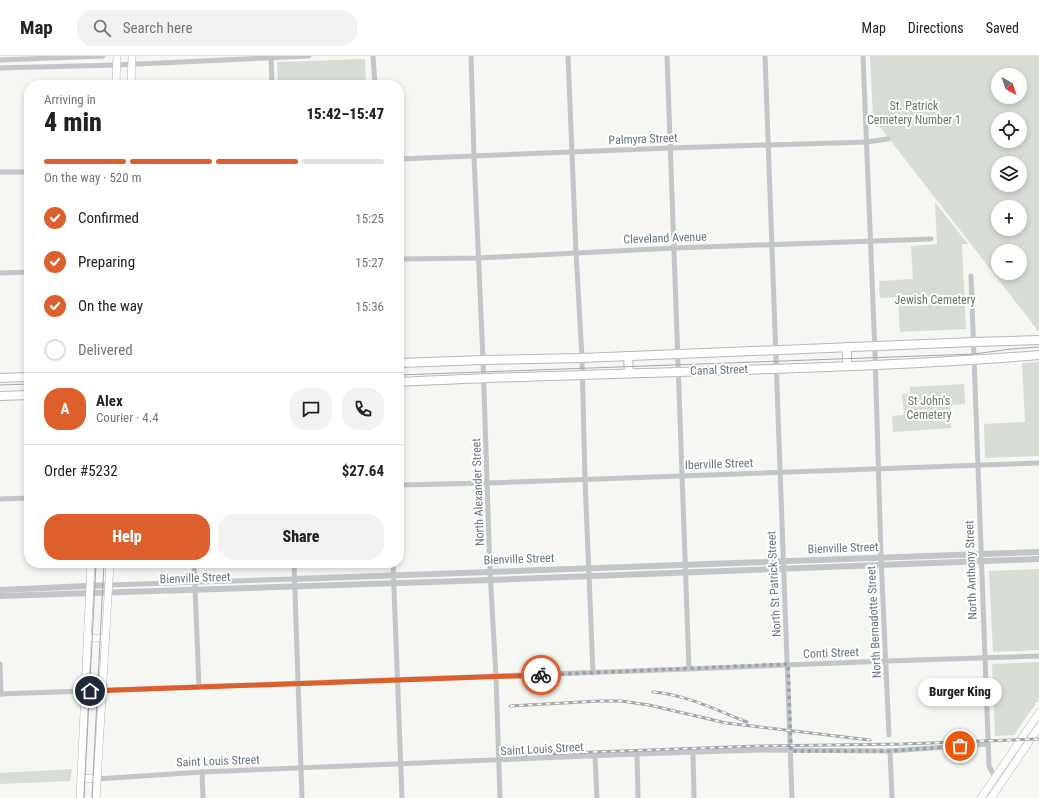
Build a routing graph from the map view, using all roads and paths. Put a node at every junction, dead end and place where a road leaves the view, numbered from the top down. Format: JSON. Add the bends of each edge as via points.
{"nodes":[{"id":1,"x":103,"y":56,"type":"edge"},
{"id":2,"x":117,"y":56,"type":"edge"},
{"id":3,"x":132,"y":56,"type":"edge"},
{"id":4,"x":309,"y":56,"type":"edge"},
{"id":5,"x":373,"y":56,"type":"edge"},
{"id":6,"x":471,"y":56,"type":"edge"},
{"id":7,"x":568,"y":56,"type":"edge"},
{"id":8,"x":667,"y":56,"type":"edge"},
{"id":9,"x":765,"y":56,"type":"edge"},
{"id":10,"x":863,"y":56,"type":"edge"},
{"id":11,"x":271,"y":57,"type":"edge"},
{"id":12,"x":0,"y":60,"type":"edge"},
{"id":13,"x":132,"y":64,"type":"junction"},
{"id":14,"x":117,"y":65,"type":"junction"},
{"id":15,"x":0,"y":68,"type":"edge"},
{"id":16,"x":116,"y":80,"type":"edge"},
{"id":17,"x":131,"y":80,"type":"edge"},
{"id":18,"x":272,"y":80,"type":"edge"},
{"id":19,"x":374,"y":80,"type":"edge"},
{"id":20,"x":888,"y":139,"type":"dead end"},
{"id":21,"x":866,"y":142,"type":"junction"},
{"id":22,"x":768,"y":146,"type":"junction"},
{"id":23,"x":670,"y":148,"type":"junction"},
{"id":24,"x":572,"y":152,"type":"junction"},
{"id":25,"x":474,"y":156,"type":"junction"},
{"id":26,"x":404,"y":158,"type":"edge"},
{"id":27,"x":0,"y":172,"type":"edge"},
{"id":28,"x":24,"y":172,"type":"edge"},
{"id":29,"x":931,"y":240,"type":"dead end"},
{"id":30,"x":870,"y":242,"type":"junction"},
{"id":31,"x":771,"y":245,"type":"junction"},
{"id":32,"x":675,"y":248,"type":"junction"},
{"id":33,"x":576,"y":252,"type":"junction"},
{"id":34,"x":478,"y":258,"type":"junction"},
{"id":35,"x":404,"y":259,"type":"edge"},
{"id":36,"x":24,"y":272,"type":"edge"},
{"id":37,"x":0,"y":273,"type":"edge"},
{"id":38,"x":971,"y":276,"type":"dead end"},
{"id":39,"x":1039,"y":340,"type":"edge"},
{"id":40,"x":973,"y":342,"type":"junction"},
{"id":41,"x":875,"y":346,"type":"junction"},
{"id":42,"x":847,"y":347,"type":"junction"},
{"id":43,"x":775,"y":350,"type":"junction"},
{"id":44,"x":677,"y":354,"type":"junction"},
{"id":45,"x":1039,"y":355,"type":"edge"},
{"id":46,"x":628,"y":356,"type":"junction"},
{"id":47,"x":582,"y":358,"type":"junction"},
{"id":48,"x":484,"y":360,"type":"junction"},
{"id":49,"x":974,"y":360,"type":"junction"},
{"id":50,"x":404,"y":364,"type":"edge"},
{"id":51,"x":875,"y":365,"type":"junction"},
{"id":52,"x":847,"y":366,"type":"junction"},
{"id":53,"x":775,"y":368,"type":"junction"},
{"id":54,"x":678,"y":372,"type":"junction"},
{"id":55,"x":629,"y":373,"type":"junction"},
{"id":56,"x":582,"y":374,"type":"junction"},
{"id":57,"x":24,"y":377,"type":"edge"},
{"id":58,"x":0,"y":378,"type":"edge"},
{"id":59,"x":484,"y":378,"type":"junction"},
{"id":60,"x":404,"y":382,"type":"edge"},
{"id":61,"x":24,"y":395,"type":"edge"},
{"id":62,"x":0,"y":396,"type":"edge"},
{"id":63,"x":1039,"y":463,"type":"edge"},
{"id":64,"x":977,"y":465,"type":"junction"},
{"id":65,"x":879,"y":468,"type":"junction"},
{"id":66,"x":779,"y":472,"type":"junction"},
{"id":67,"x":683,"y":475,"type":"junction"},
{"id":68,"x":585,"y":479,"type":"junction"},
{"id":69,"x":487,"y":483,"type":"junction"},
{"id":70,"x":404,"y":485,"type":"edge"},
{"id":71,"x":24,"y":498,"type":"edge"},
{"id":72,"x":0,"y":499,"type":"edge"},
{"id":73,"x":1039,"y":552,"type":"edge"},
{"id":74,"x":881,"y":557,"type":"junction"},
{"id":75,"x":981,"y":557,"type":"junction"},
{"id":76,"x":1039,"y":559,"type":"edge"},
{"id":77,"x":783,"y":561,"type":"junction"},
{"id":78,"x":686,"y":564,"type":"junction"},
{"id":79,"x":881,"y":565,"type":"junction"},
{"id":80,"x":91,"y":568,"type":"edge"},
{"id":81,"x":110,"y":568,"type":"edge"},
{"id":82,"x":194,"y":568,"type":"edge"},
{"id":83,"x":294,"y":568,"type":"edge"},
{"id":84,"x":393,"y":568,"type":"edge"},
{"id":85,"x":589,"y":568,"type":"junction"},
{"id":86,"x":783,"y":569,"type":"junction"},
{"id":87,"x":490,"y":571,"type":"junction"},
{"id":88,"x":686,"y":572,"type":"junction"},
{"id":89,"x":393,"y":575,"type":"junction"},
{"id":90,"x":589,"y":576,"type":"junction"},
{"id":91,"x":294,"y":578,"type":"junction"},
{"id":92,"x":490,"y":580,"type":"junction"},
{"id":93,"x":195,"y":582,"type":"junction"},
{"id":94,"x":393,"y":583,"type":"junction"},
{"id":95,"x":295,"y":586,"type":"junction"},
{"id":96,"x":109,"y":589,"type":"junction"},
{"id":97,"x":195,"y":589,"type":"junction"},
{"id":98,"x":0,"y":590,"type":"edge"},
{"id":99,"x":89,"y":590,"type":"junction"},
{"id":100,"x":0,"y":596,"type":"edge"},
{"id":101,"x":87,"y":638,"type":"junction"},
{"id":102,"x":106,"y":638,"type":"junction"},
{"id":103,"x":1039,"y":656,"type":"edge"},
{"id":104,"x":985,"y":658,"type":"junction"},
{"id":105,"x":886,"y":661,"type":"junction"},
{"id":106,"x":0,"y":664,"type":"edge"},
{"id":107,"x":788,"y":664,"type":"junction"},
{"id":108,"x":689,"y":669,"type":"junction"},
{"id":109,"x":593,"y":673,"type":"junction"},
{"id":110,"x":496,"y":677,"type":"junction"},
{"id":111,"x":397,"y":680,"type":"junction"},
{"id":112,"x":297,"y":683,"type":"junction"},
{"id":113,"x":199,"y":687,"type":"junction"},
{"id":114,"x":85,"y":691,"type":"junction"},
{"id":115,"x":102,"y":691,"type":"junction"},
{"id":116,"x":0,"y":694,"type":"edge"},
{"id":117,"x":1039,"y":713,"type":"edge"},
{"id":118,"x":1039,"y":727,"type":"edge"},
{"id":119,"x":889,"y":735,"type":"dead end"},
{"id":120,"x":988,"y":744,"type":"junction"},
{"id":121,"x":791,"y":751,"type":"junction"},
{"id":122,"x":890,"y":751,"type":"junction"},
{"id":123,"x":693,"y":753,"type":"junction"},
{"id":124,"x":637,"y":754,"type":"junction"},
{"id":125,"x":595,"y":756,"type":"junction"},
{"id":126,"x":498,"y":761,"type":"junction"},
{"id":127,"x":400,"y":764,"type":"junction"},
{"id":128,"x":300,"y":768,"type":"junction"},
{"id":129,"x":202,"y":772,"type":"junction"},
{"id":130,"x":995,"y":777,"type":"junction"},
{"id":131,"x":81,"y":778,"type":"junction"},
{"id":132,"x":96,"y":779,"type":"junction"},
{"id":133,"x":80,"y":798,"type":"edge"},
{"id":134,"x":96,"y":798,"type":"edge"},
{"id":135,"x":203,"y":798,"type":"edge"},
{"id":136,"x":302,"y":798,"type":"edge"},
{"id":137,"x":402,"y":798,"type":"edge"},
{"id":138,"x":500,"y":798,"type":"edge"},
{"id":139,"x":597,"y":798,"type":"edge"},
{"id":140,"x":638,"y":798,"type":"edge"},
{"id":141,"x":694,"y":798,"type":"edge"},
{"id":142,"x":792,"y":798,"type":"edge"},
{"id":143,"x":892,"y":798,"type":"edge"},
{"id":144,"x":981,"y":798,"type":"edge"},
{"id":145,"x":991,"y":798,"type":"edge"}],
"edges":[{"from":1,"to":12,"type":"street"},
{"from":2,"to":14,"type":"main road"},
{"from":3,"to":13,"type":"main road"},
{"from":4,"to":11,"type":"street"},
{"from":5,"to":19,"type":"street"},
{"from":6,"to":25,"type":"street","name":"North Alexander Street"},
{"from":7,"to":24,"type":"street"},
{"from":8,"to":23,"type":"street"},
{"from":9,"to":22,"type":"street","name":"North St Patrick Street"},
{"from":10,"to":21,"type":"street","name":"North Bernadotte Street"},
{"from":11,"to":13,"type":"street"},
{"from":11,"to":18,"type":"street"},
{"from":13,"to":14,"type":"street"},
{"from":13,"to":17,"type":"main road"},
{"from":14,"to":15,"type":"street"},
{"from":14,"to":16,"type":"main road"},
{"from":20,"to":21,"type":"street","name":"Palmyra Street"},
{"from":21,"to":22,"type":"street","name":"Palmyra Street"},
{"from":21,"to":30,"type":"street","name":"North Bernadotte Street"},
{"from":22,"to":23,"type":"street","name":"Palmyra Street"},
{"from":22,"to":31,"type":"street","name":"North St Patrick Street"},
{"from":23,"to":24,"type":"street","name":"Palmyra Street"},
{"from":23,"to":32,"type":"street"},
{"from":24,"to":25,"type":"street","name":"Palmyra Street"},
{"from":24,"to":33,"type":"street"},
{"from":25,"to":26,"type":"street","name":"Palmyra Street"},
{"from":25,"to":34,"type":"street","name":"North Alexander Street"},
{"from":27,"to":28,"type":"street"},
{"from":29,"to":30,"type":"street","name":"Cleveland Avenue"},
{"from":30,"to":31,"type":"street","name":"Cleveland Avenue"},
{"from":30,"to":41,"type":"street","name":"North Bernadotte Street"},
{"from":31,"to":32,"type":"street","name":"Cleveland Avenue"},
{"from":31,"to":43,"type":"street","name":"North St Patrick Street"},
{"from":32,"to":33,"type":"street","name":"Cleveland Avenue"},
{"from":32,"to":44,"type":"street"},
{"from":33,"to":34,"type":"street","name":"Cleveland Avenue"},
{"from":33,"to":47,"type":"street"},
{"from":34,"to":35,"type":"street","name":"Cleveland Avenue"},
{"from":34,"to":48,"type":"street","name":"North Alexander Street"},
{"from":36,"to":37,"type":"street"},
{"from":38,"to":40,"type":"street","name":"North Anthony Street"},
{"from":39,"to":40,"type":"main road","name":"Canal Street"},
{"from":40,"to":41,"type":"main road","name":"Canal Street"},
{"from":40,"to":49,"type":"street","name":"North Anthony Street"},
{"from":41,"to":42,"type":"main road","name":"Canal Street"},
{"from":41,"to":51,"type":"street","name":"North Bernadotte Street"},
{"from":42,"to":43,"type":"main road","name":"Canal Street"},
{"from":42,"to":52,"type":"main road"},
{"from":43,"to":44,"type":"main road","name":"Canal Street"},
{"from":43,"to":53,"type":"street","name":"North St Patrick Street"},
{"from":44,"to":46,"type":"main road","name":"Canal Street"},
{"from":44,"to":54,"type":"street"},
{"from":45,"to":49,"type":"main road","name":"Canal Street"},
{"from":46,"to":47,"type":"main road","name":"Canal Street"},
{"from":46,"to":55,"type":"main road"},
{"from":47,"to":48,"type":"main road","name":"Canal Street"},
{"from":47,"to":56,"type":"street"},
{"from":48,"to":50,"type":"main road","name":"Canal Street"},
{"from":48,"to":59,"type":"street","name":"North Alexander Street"},
{"from":49,"to":51,"type":"main road","name":"Canal Street"},
{"from":49,"to":64,"type":"street","name":"North Anthony Street"},
{"from":51,"to":52,"type":"main road","name":"Canal Street"},
{"from":51,"to":65,"type":"street","name":"North Bernadotte Street"},
{"from":52,"to":53,"type":"main road","name":"Canal Street"},
{"from":53,"to":54,"type":"main road","name":"Canal Street"},
{"from":53,"to":66,"type":"street","name":"North St Patrick Street"},
{"from":54,"to":55,"type":"main road","name":"Canal Street"},
{"from":54,"to":67,"type":"street"},
{"from":55,"to":56,"type":"main road","name":"Canal Street"},
{"from":56,"to":59,"type":"main road","name":"Canal Street"},
{"from":56,"to":68,"type":"street"},
{"from":57,"to":58,"type":"main road"},
{"from":59,"to":60,"type":"main road","name":"Canal Street"},
{"from":59,"to":69,"type":"street","name":"North Alexander Street"},
{"from":61,"to":62,"type":"main road"},
{"from":63,"to":64,"type":"street","name":"Iberville Street"},
{"from":64,"to":65,"type":"street","name":"Iberville Street"},
{"from":64,"to":75,"type":"street","name":"North Anthony Street"},
{"from":65,"to":66,"type":"street","name":"Iberville Street"},
{"from":65,"to":74,"type":"street","name":"North Bernadotte Street"},
{"from":66,"to":67,"type":"street","name":"Iberville Street"},
{"from":66,"to":77,"type":"street","name":"North St Patrick Street"},
{"from":67,"to":68,"type":"street","name":"Iberville Street"},
{"from":67,"to":78,"type":"street"},
{"from":68,"to":69,"type":"street","name":"Iberville Street"},
{"from":68,"to":85,"type":"street"},
{"from":69,"to":70,"type":"street","name":"Iberville Street"},
{"from":69,"to":87,"type":"street","name":"North Alexander Street"},
{"from":71,"to":72,"type":"street"},
{"from":73,"to":75,"type":"street","name":"Bienville Street"},
{"from":74,"to":75,"type":"street","name":"Bienville Street"},
{"from":74,"to":77,"type":"street","name":"Bienville Street"},
{"from":74,"to":79,"type":"street","name":"North Bernadotte Street"},
{"from":75,"to":76,"type":"street","name":"Bienville Street"},
{"from":75,"to":79,"type":"street","name":"Bienville Street"},
{"from":75,"to":104,"type":"street","name":"North Anthony Street"},
{"from":77,"to":78,"type":"street","name":"Bienville Street"},
{"from":77,"to":86,"type":"street","name":"North St Patrick Street"},
{"from":78,"to":85,"type":"street","name":"Bienville Street"},
{"from":78,"to":88,"type":"street"},
{"from":79,"to":86,"type":"street","name":"Bienville Street"},
{"from":79,"to":105,"type":"street","name":"North Bernadotte Street"},
{"from":80,"to":99,"type":"main road"},
{"from":81,"to":96,"type":"main road"},
{"from":82,"to":93,"type":"street"},
{"from":83,"to":91,"type":"street"},
{"from":84,"to":89,"type":"street"},
{"from":85,"to":87,"type":"street","name":"Bienville Street"},
{"from":85,"to":90,"type":"street"},
{"from":86,"to":88,"type":"street","name":"Bienville Street"},
{"from":86,"to":107,"type":"street","name":"North St Patrick Street"},
{"from":87,"to":89,"type":"street","name":"Bienville Street"},
{"from":87,"to":92,"type":"street","name":"North Alexander Street"},
{"from":88,"to":90,"type":"street","name":"Bienville Street"},
{"from":88,"to":108,"type":"street"},
{"from":89,"to":91,"type":"street","name":"Bienville Street"},
{"from":89,"to":94,"type":"street"},
{"from":90,"to":92,"type":"street","name":"Bienville Street"},
{"from":90,"to":109,"type":"street"},
{"from":91,"to":93,"type":"street","name":"Bienville Street"},
{"from":91,"to":95,"type":"street"},
{"from":92,"to":94,"type":"street","name":"Bienville Street"},
{"from":92,"to":110,"type":"street","name":"North Alexander Street"},
{"from":93,"to":96,"type":"street","name":"Bienville Street"},
{"from":93,"to":97,"type":"street"},
{"from":94,"to":95,"type":"street","name":"Bienville Street"},
{"from":94,"to":111,"type":"street"},
{"from":95,"to":97,"type":"street","name":"Bienville Street"},
{"from":95,"to":112,"type":"street"},
{"from":96,"to":97,"type":"street","name":"Bienville Street"},
{"from":96,"to":99,"type":"street","name":"Bienville Street"},
{"from":96,"to":102,"type":"main road"},
{"from":97,"to":113,"type":"street"},
{"from":98,"to":99,"type":"street","name":"Bienville Street"},
{"from":99,"to":100,"type":"street","name":"Bienville Street"},
{"from":99,"to":101,"type":"main road"},
{"from":101,"to":102,"type":"main road"},
{"from":101,"to":114,"type":"main road"},
{"from":102,"to":115,"type":"main road"},
{"from":103,"to":104,"type":"street","name":"Conti Street"},
{"from":104,"to":105,"type":"street","name":"Conti Street"},
{"from":104,"to":120,"type":"street","name":"North Anthony Street"},
{"from":105,"to":107,"type":"street","name":"Conti Street"},
{"from":105,"to":119,"type":"street","name":"North Bernadotte Street"},
{"from":106,"to":116,"type":"street"},
{"from":107,"to":108,"type":"street","name":"Conti Street"},
{"from":107,"to":121,"type":"street","name":"North St Patrick Street"},
{"from":108,"to":109,"type":"street","name":"Conti Street"},
{"from":109,"to":110,"type":"street","name":"Conti Street"},
{"from":110,"to":111,"type":"street","name":"Conti Street"},
{"from":110,"to":126,"type":"street","name":"North Alexander Street"},
{"from":111,"to":112,"type":"street","name":"Conti Street"},
{"from":111,"to":127,"type":"street"},
{"from":112,"to":113,"type":"street","name":"Conti Street"},
{"from":112,"to":128,"type":"street"},
{"from":113,"to":115,"type":"street","name":"Conti Street"},
{"from":114,"to":115,"type":"street","name":"Conti Street"},
{"from":114,"to":116,"type":"street","name":"Conti Street"},
{"from":114,"to":131,"type":"main road"},
{"from":115,"to":132,"type":"main road"},
{"from":117,"to":130,"type":"main road"},
{"from":118,"to":145,"type":"main road"},
{"from":120,"to":122,"type":"street","name":"Saint Louis Street"},
{"from":120,"to":130,"type":"street","name":"North Anthony Street","via":[[989,766]]},
{"from":121,"to":122,"type":"street","name":"Saint Louis Street"},
{"from":121,"to":123,"type":"street","name":"Saint Louis Street"},
{"from":121,"to":142,"type":"street","name":"North St Patrick Street"},
{"from":122,"to":143,"type":"street"},
{"from":123,"to":124,"type":"street","name":"Saint Louis Street"},
{"from":123,"to":141,"type":"street"},
{"from":124,"to":125,"type":"street","name":"Saint Louis Street"},
{"from":124,"to":140,"type":"street"},
{"from":125,"to":126,"type":"street","name":"Saint Louis Street"},
{"from":125,"to":139,"type":"street"},
{"from":126,"to":127,"type":"street","name":"Saint Louis Street"},
{"from":126,"to":138,"type":"street","name":"North Alexander Street"},
{"from":127,"to":128,"type":"street","name":"Saint Louis Street"},
{"from":127,"to":137,"type":"street"},
{"from":128,"to":129,"type":"street","name":"Saint Louis Street"},
{"from":128,"to":136,"type":"street"},
{"from":129,"to":132,"type":"street","name":"Saint Louis Street"},
{"from":129,"to":135,"type":"street"},
{"from":130,"to":144,"type":"main road"},
{"from":131,"to":132,"type":"main road"},
{"from":131,"to":133,"type":"main road"},
{"from":132,"to":134,"type":"main road"}]}
